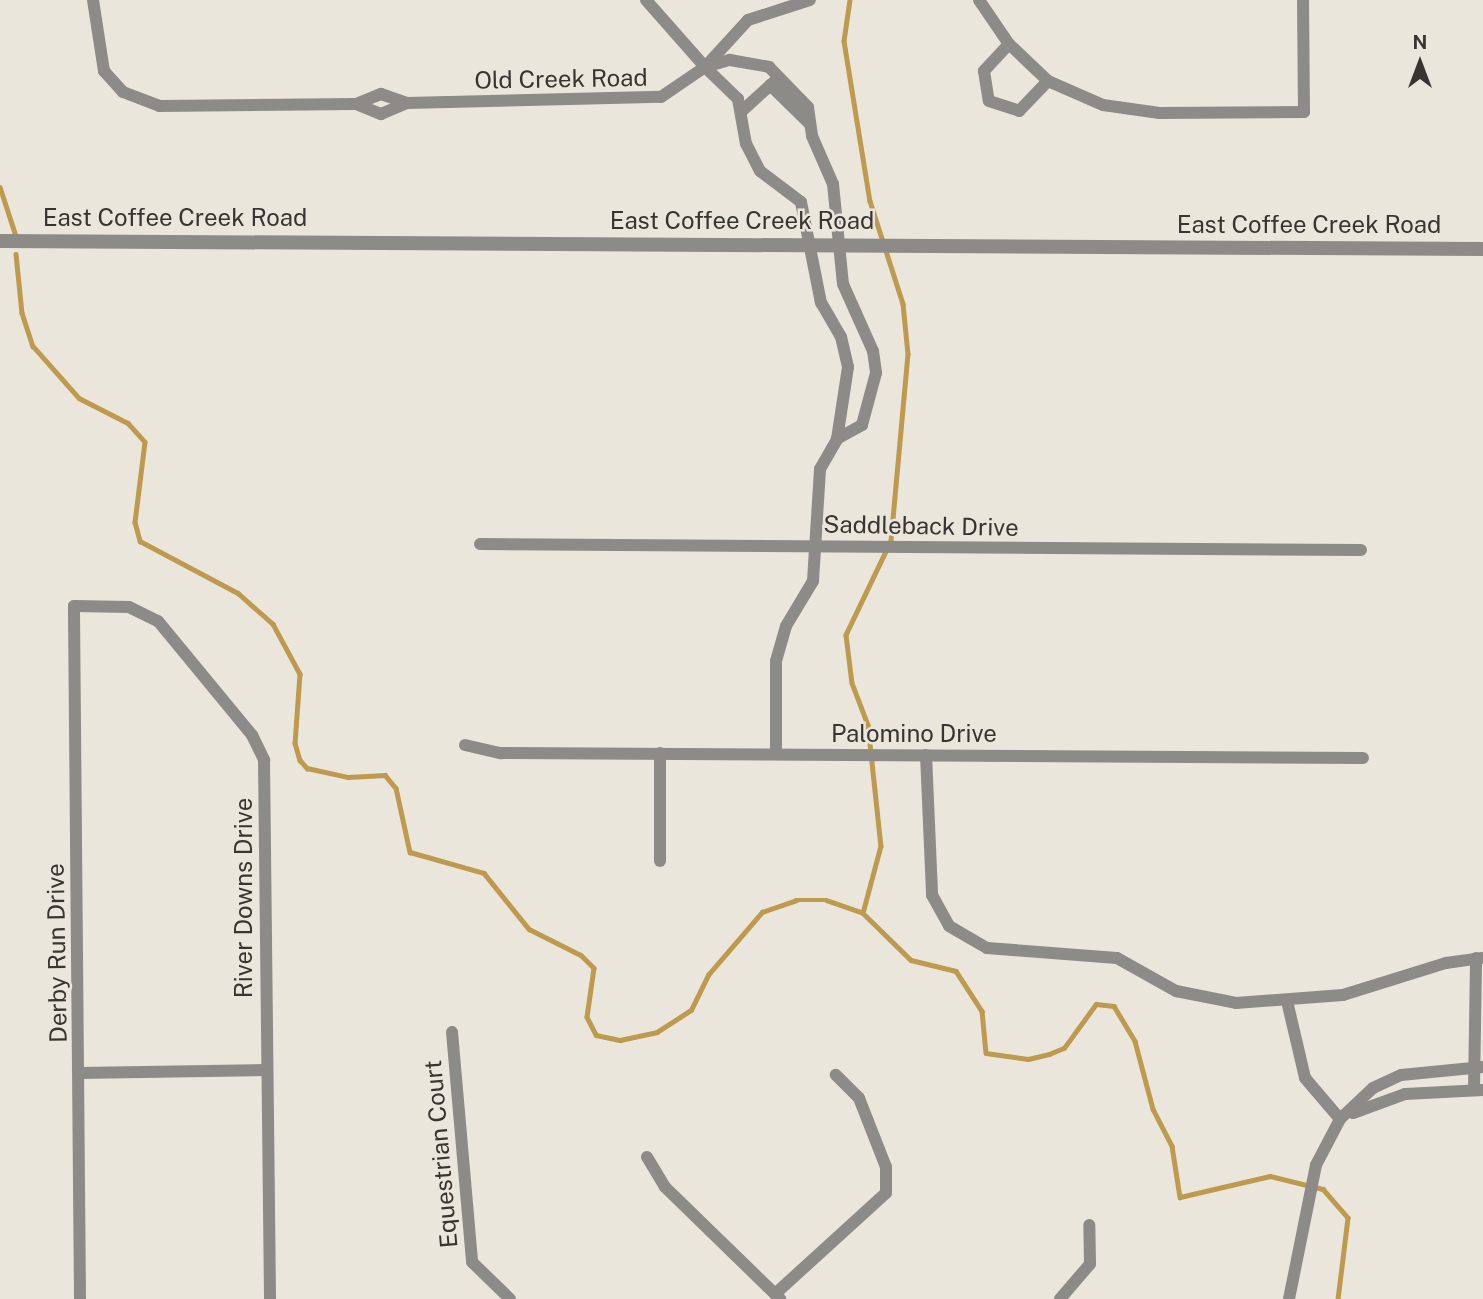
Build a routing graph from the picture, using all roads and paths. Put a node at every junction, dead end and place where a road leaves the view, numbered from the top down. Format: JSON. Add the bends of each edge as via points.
{"nodes":[{"id":1,"x":93,"y":0,"type":"edge"},
{"id":2,"x":646,"y":0,"type":"edge"},
{"id":3,"x":810,"y":0,"type":"edge"},
{"id":4,"x":979,"y":0,"type":"edge"},
{"id":5,"x":1303,"y":0,"type":"edge"},
{"id":6,"x":1009,"y":44,"type":"junction"},
{"id":7,"x":705,"y":67,"type":"junction"},
{"id":8,"x":781,"y":76,"type":"junction"},
{"id":9,"x":1048,"y":80,"type":"junction"},
{"id":10,"x":770,"y":86,"type":"junction"},
{"id":11,"x":407,"y":103,"type":"junction"},
{"id":12,"x":356,"y":104,"type":"junction"},
{"id":13,"x":743,"y":110,"type":"junction"},
{"id":14,"x":810,"y":124,"type":"junction"},
{"id":15,"x":0,"y":241,"type":"edge"},
{"id":16,"x":809,"y":243,"type":"junction"},
{"id":17,"x":838,"y":244,"type":"junction"},
{"id":18,"x":1483,"y":250,"type":"edge"},
{"id":19,"x":837,"y":439,"type":"junction"},
{"id":20,"x":480,"y":544,"type":"dead end"},
{"id":21,"x":815,"y":546,"type":"junction"},
{"id":22,"x":1361,"y":550,"type":"dead end"},
{"id":23,"x":75,"y":606,"type":"joint"},
{"id":24,"x":465,"y":745,"type":"dead end"},
{"id":25,"x":660,"y":753,"type":"junction"},
{"id":26,"x":776,"y":754,"type":"junction"},
{"id":27,"x":926,"y":755,"type":"junction"},
{"id":28,"x":1363,"y":758,"type":"dead end"},
{"id":29,"x":660,"y":861,"type":"dead end"},
{"id":30,"x":1479,"y":958,"type":"edge"},
{"id":31,"x":1287,"y":1001,"type":"junction"},
{"id":32,"x":452,"y":1032,"type":"dead end"},
{"id":33,"x":1478,"y":1067,"type":"edge"},
{"id":34,"x":266,"y":1070,"type":"junction"},
{"id":35,"x":79,"y":1073,"type":"junction"},
{"id":36,"x":836,"y":1075,"type":"dead end"},
{"id":37,"x":1478,"y":1090,"type":"edge"},
{"id":38,"x":1340,"y":1119,"type":"junction"},
{"id":39,"x":647,"y":1157,"type":"dead end"},
{"id":40,"x":1089,"y":1225,"type":"dead end"},
{"id":41,"x":778,"y":1297,"type":"edge"},
{"id":42,"x":80,"y":1299,"type":"edge"},
{"id":43,"x":270,"y":1299,"type":"edge"},
{"id":44,"x":510,"y":1299,"type":"edge"},
{"id":45,"x":1059,"y":1299,"type":"edge"},
{"id":46,"x":1289,"y":1299,"type":"edge"}],
"edges":[{"from":1,"to":12,"type":"street","name":"Old Creek Road","via":[[104,71],[123,92],[159,106]]},
{"from":2,"to":7,"type":"street"},
{"from":3,"to":7,"type":"street","via":[[748,20]]},
{"from":4,"to":6,"type":"street"},
{"from":5,"to":9,"type":"street","via":[[1304,113],[1130,111]]},
{"from":6,"to":9,"type":"street"},
{"from":6,"to":9,"type":"street","via":[[984,71],[989,101],[1019,111]]},
{"from":7,"to":8,"type":"street","via":[[740,61]]},
{"from":7,"to":11,"type":"street","name":"Old Creek Road","via":[[653,98]]},
{"from":7,"to":13,"type":"street"},
{"from":8,"to":10,"type":"street"},
{"from":8,"to":14,"type":"street","via":[[808,107]]},
{"from":10,"to":13,"type":"street"},
{"from":10,"to":14,"type":"street"},
{"from":11,"to":12,"type":"street","name":"Old Creek Road","via":[[381,94]]},
{"from":11,"to":12,"type":"street","name":"Old Creek Road","via":[[381,114]]},
{"from":13,"to":16,"type":"street","via":[[752,158],[769,178],[795,192]]},
{"from":14,"to":17,"type":"street","via":[[833,184]]},
{"from":15,"to":16,"type":"street","name":"East Coffee Creek Road"},
{"from":16,"to":17,"type":"street","name":"East Coffee Creek Road"},
{"from":16,"to":19,"type":"street","via":[[821,303],[841,337],[848,367]]},
{"from":17,"to":18,"type":"street","name":"East Coffee Creek Road"},
{"from":17,"to":19,"type":"street","via":[[847,298],[873,351],[876,373],[862,425]]},
{"from":19,"to":21,"type":"street","via":[[820,469]]},
{"from":20,"to":21,"type":"street","name":"Saddleback Drive"},
{"from":21,"to":22,"type":"street","name":"Saddleback Drive"},
{"from":21,"to":26,"type":"street","via":[[813,581],[786,626],[776,661]]},
{"from":23,"to":34,"type":"street","name":"River Downs Drive","via":[[129,607],[158,621],[260,751]]},
{"from":23,"to":35,"type":"street","name":"Derby Run Drive"},
{"from":24,"to":25,"type":"street","name":"Palomino Drive","via":[[501,753]]},
{"from":25,"to":26,"type":"street","name":"Palomino Drive"},
{"from":25,"to":29,"type":"street"},
{"from":26,"to":27,"type":"street","name":"Palomino Drive"},
{"from":27,"to":28,"type":"street","name":"Palomino Drive"},
{"from":27,"to":31,"type":"street","via":[[928,878],[942,917],[958,934],[1006,952],[1117,958],[1161,985],[1214,1002]]},
{"from":30,"to":31,"type":"street","via":[[1368,990]]},
{"from":30,"to":33,"type":"street"},
{"from":31,"to":38,"type":"street","via":[[1305,1078]]},
{"from":32,"to":44,"type":"street","name":"Equestrian Court","via":[[472,1262]]},
{"from":33,"to":37,"type":"street"},
{"from":33,"to":38,"type":"street","via":[[1401,1075],[1373,1088]]},
{"from":34,"to":35,"type":"street"},
{"from":34,"to":43,"type":"street","name":"River Downs Drive"},
{"from":35,"to":42,"type":"street","name":"Derby Run Drive"},
{"from":36,"to":41,"type":"street","via":[[859,1098],[886,1167],[886,1194]]},
{"from":37,"to":38,"type":"street","via":[[1381,1100]]},
{"from":38,"to":46,"type":"street","via":[[1316,1165]]},
{"from":39,"to":41,"type":"street","via":[[665,1187]]},
{"from":40,"to":45,"type":"street","via":[[1090,1264]]}]}
